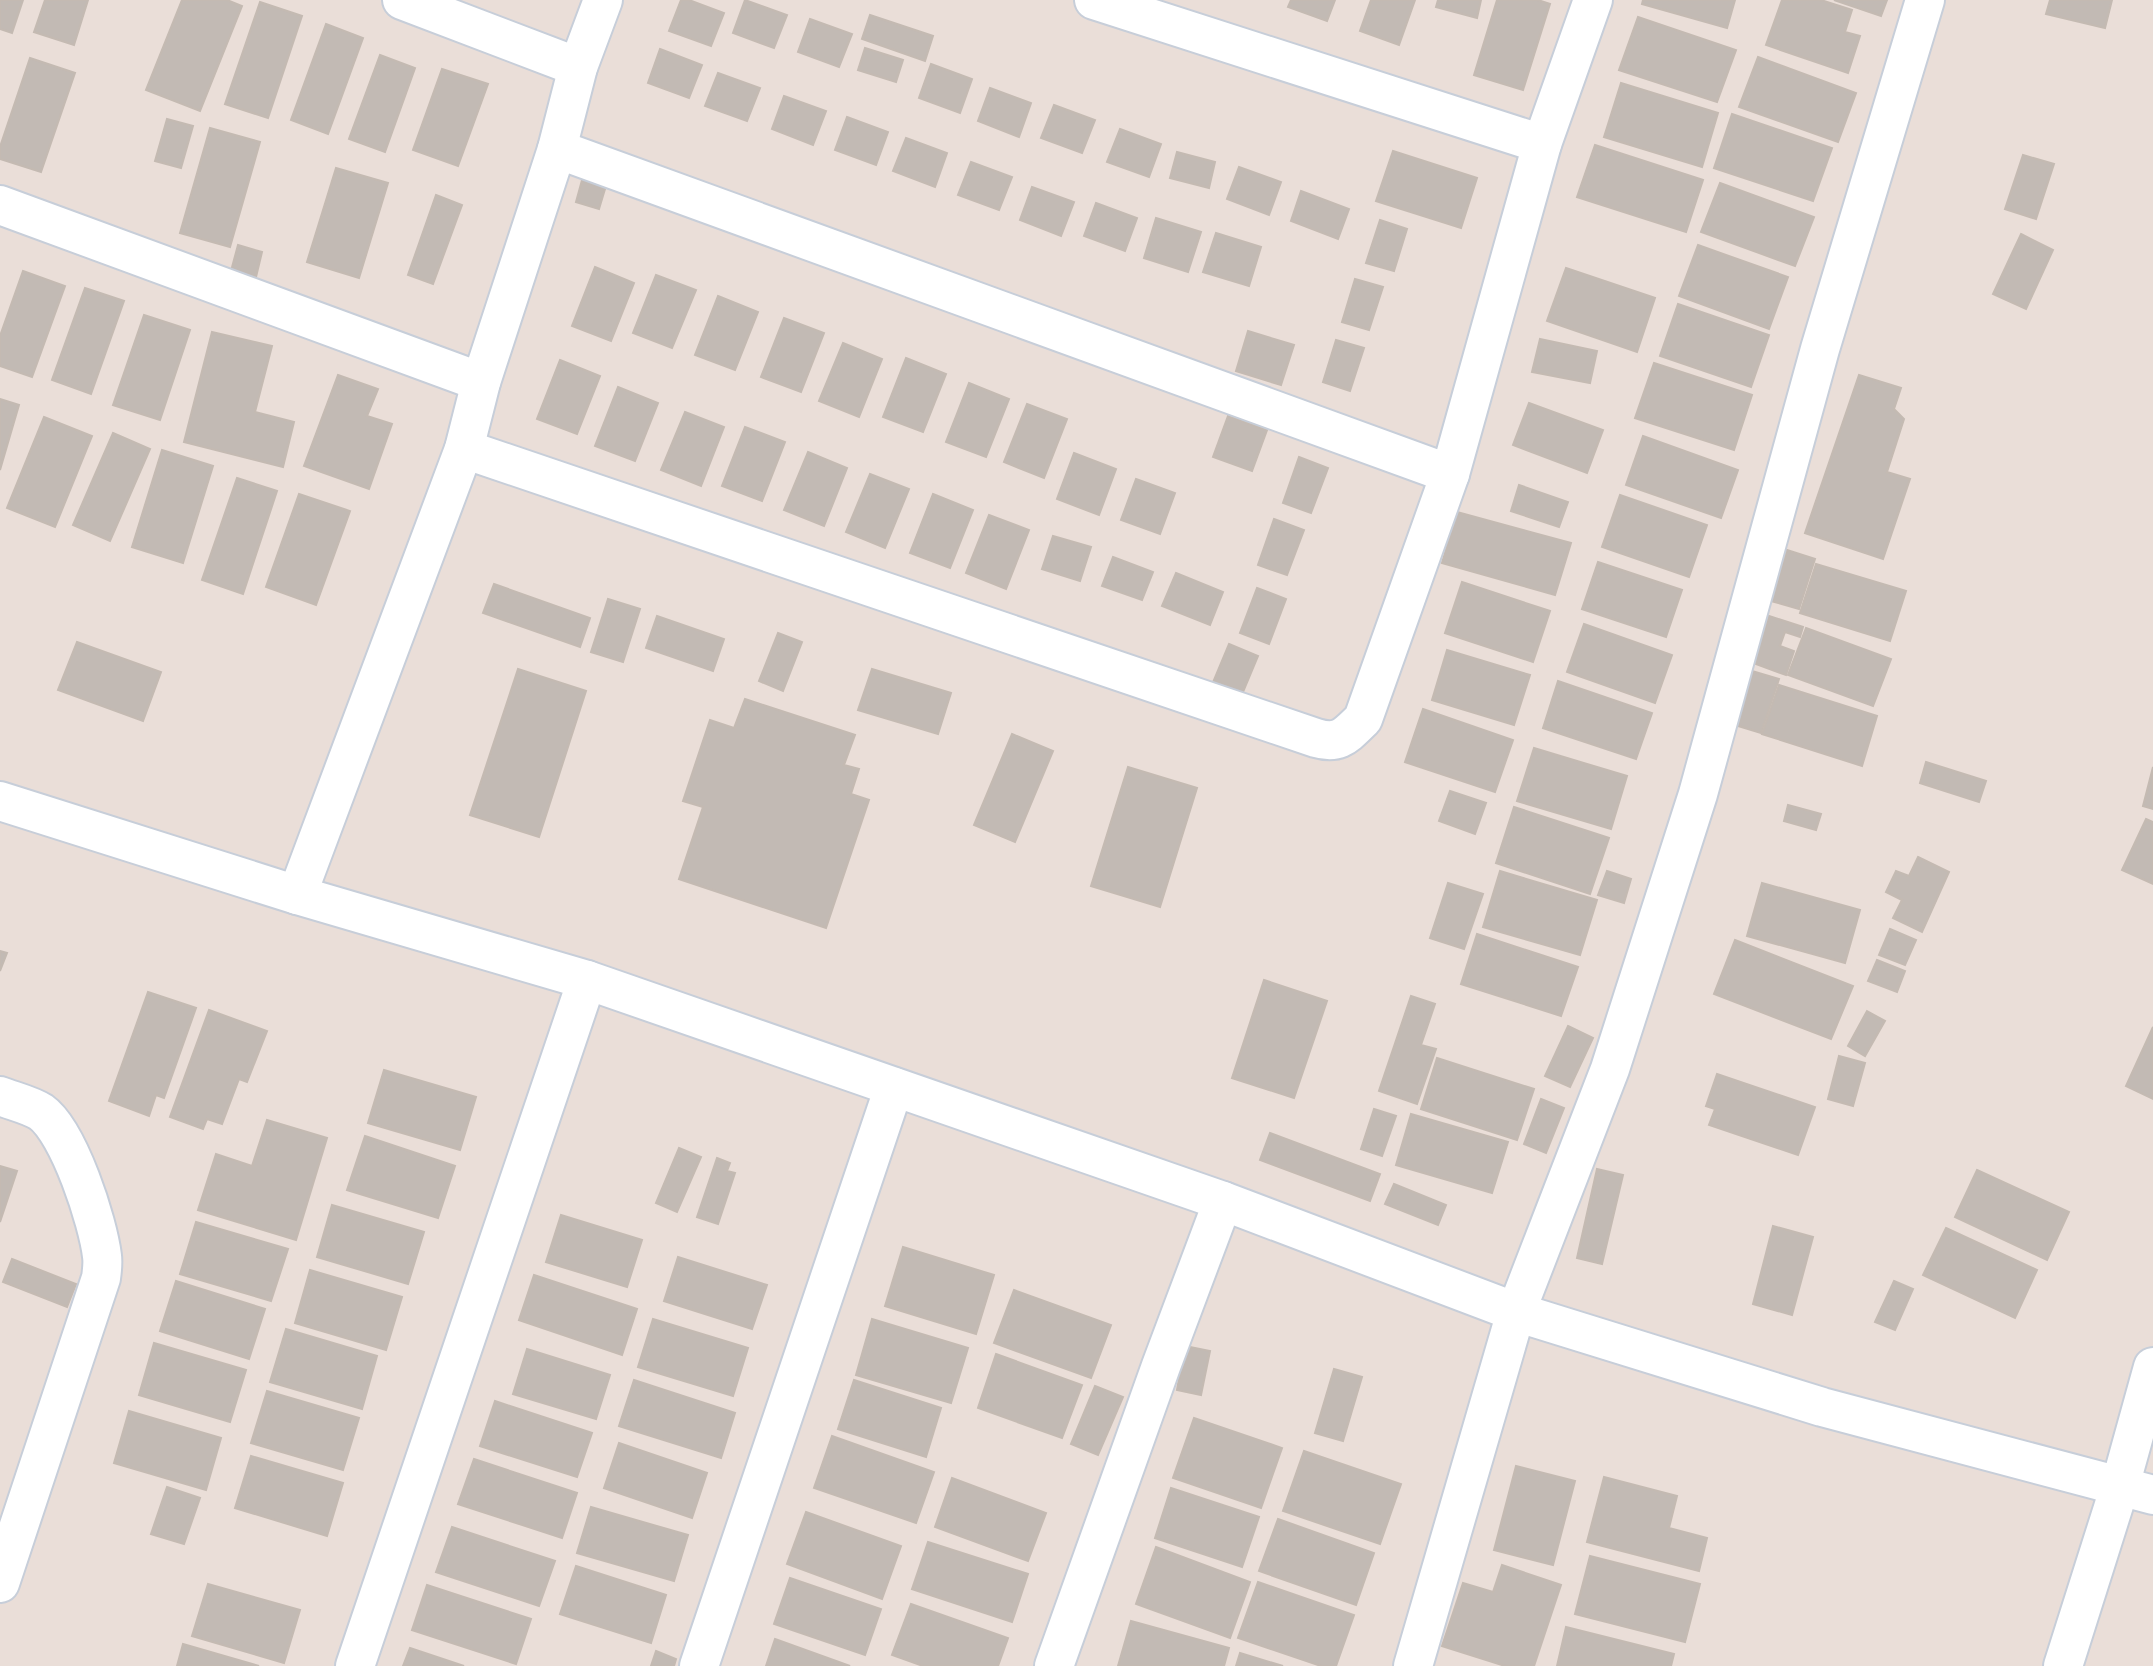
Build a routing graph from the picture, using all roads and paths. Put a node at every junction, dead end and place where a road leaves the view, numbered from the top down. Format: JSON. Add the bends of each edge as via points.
{"nodes":[{"id":1,"x":402,"y":0,"type":"edge"},
{"id":2,"x":603,"y":0,"type":"edge"},
{"id":3,"x":1094,"y":0,"type":"edge"},
{"id":4,"x":1593,"y":0,"type":"edge"},
{"id":5,"x":1925,"y":0,"type":"edge"},
{"id":6,"x":578,"y":67,"type":"junction"},
{"id":7,"x":1542,"y":144,"type":"junction"},
{"id":8,"x":557,"y":149,"type":"junction"},
{"id":9,"x":0,"y":205,"type":"edge"},
{"id":10,"x":481,"y":382,"type":"junction"},
{"id":11,"x":464,"y":449,"type":"junction"},
{"id":12,"x":1450,"y":474,"type":"junction"},
{"id":13,"x":0,"y":801,"type":"edge"},
{"id":14,"x":297,"y":895,"type":"junction"},
{"id":15,"x":587,"y":979,"type":"junction"},
{"id":16,"x":894,"y":1087,"type":"junction"},
{"id":17,"x":0,"y":1096,"type":"edge"},
{"id":18,"x":1223,"y":1201,"type":"junction"},
{"id":19,"x":1516,"y":1312,"type":"junction"},
{"id":20,"x":2153,"y":1367,"type":"edge"},
{"id":21,"x":2137,"y":1491,"type":"edge"},
{"id":22,"x":0,"y":1583,"type":"edge"},
{"id":23,"x":355,"y":1666,"type":"edge"},
{"id":24,"x":699,"y":1666,"type":"edge"},
{"id":25,"x":1054,"y":1666,"type":"edge"},
{"id":26,"x":1413,"y":1666,"type":"edge"},
{"id":27,"x":2063,"y":1666,"type":"edge"}],
"edges":[{"from":1,"to":6,"type":"street"},
{"from":2,"to":6,"type":"street"},
{"from":3,"to":7,"type":"street"},
{"from":4,"to":7,"type":"street"},
{"from":5,"to":19,"type":"street","via":[[1820,349],[1698,794],[1610,1069]]},
{"from":6,"to":8,"type":"street"},
{"from":7,"to":12,"type":"street"},
{"from":8,"to":10,"type":"street"},
{"from":8,"to":12,"type":"street"},
{"from":9,"to":10,"type":"street"},
{"from":10,"to":11,"type":"street"},
{"from":11,"to":12,"type":"street","via":[[1330,742],[1345,736],[1363,719]]},
{"from":11,"to":14,"type":"street"},
{"from":13,"to":14,"type":"street"},
{"from":14,"to":15,"type":"street"},
{"from":15,"to":16,"type":"street"},
{"from":15,"to":23,"type":"street"},
{"from":16,"to":18,"type":"street"},
{"from":16,"to":24,"type":"street"},
{"from":17,"to":22,"type":"street","via":[[40,1112],[56,1127],[71,1152],[103,1258],[101,1278]]},
{"from":18,"to":19,"type":"street"},
{"from":18,"to":25,"type":"street"},
{"from":19,"to":21,"type":"street","via":[[1822,1407]]},
{"from":19,"to":26,"type":"street"},
{"from":20,"to":21,"type":"street"},
{"from":21,"to":27,"type":"street"}]}
